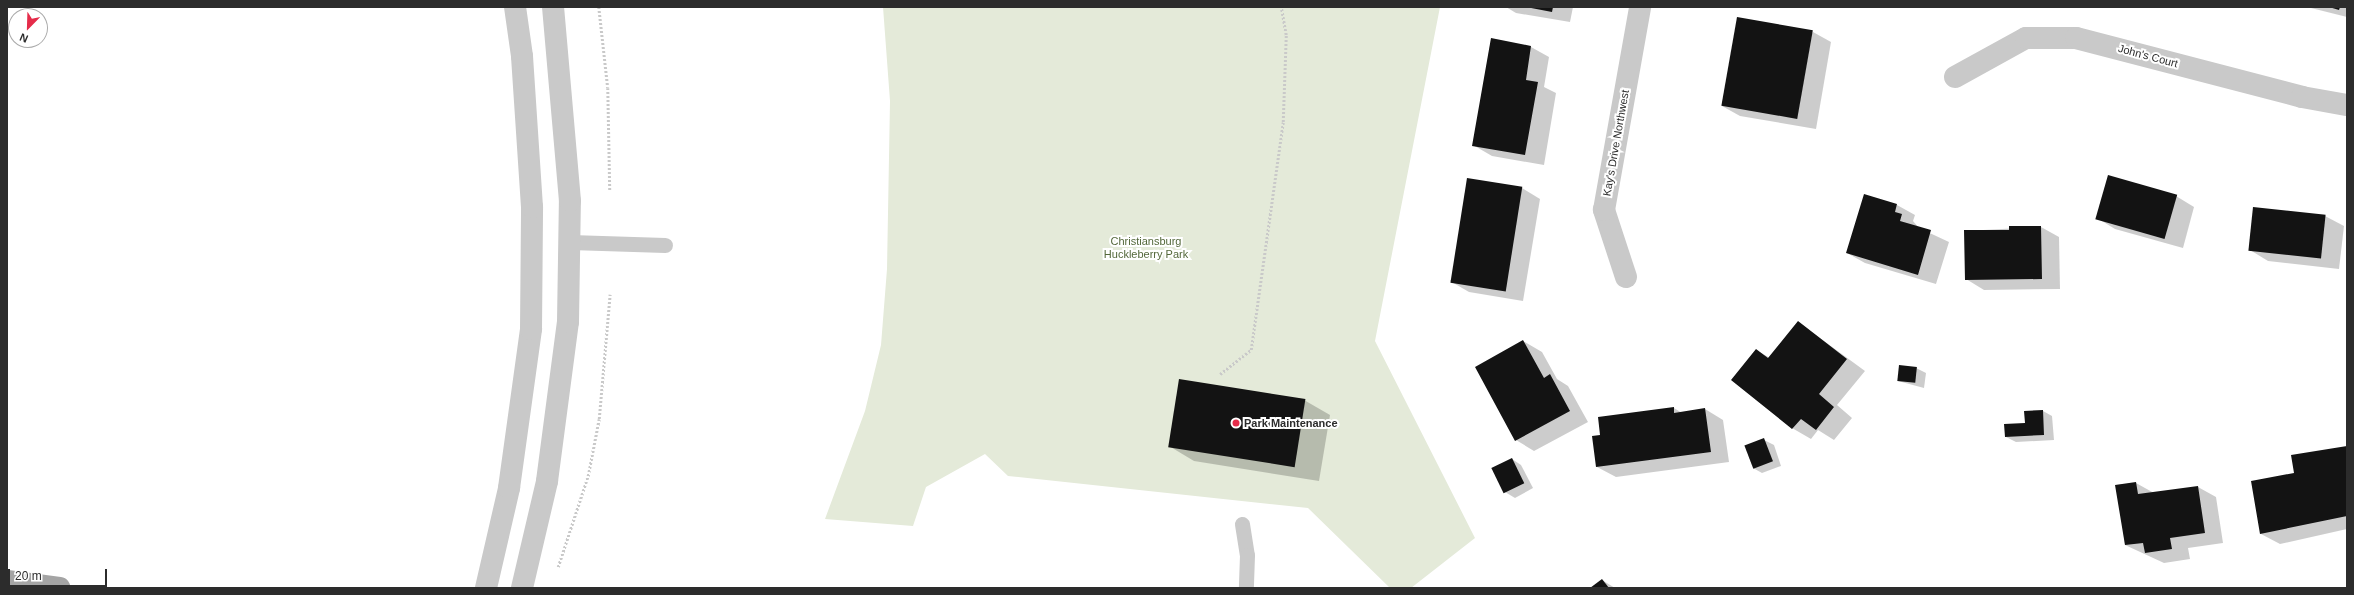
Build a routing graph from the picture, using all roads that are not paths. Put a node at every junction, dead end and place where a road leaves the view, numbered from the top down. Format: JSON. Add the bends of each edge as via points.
{"nodes":[{"id":1,"x":515,"y":7,"type":"edge"},
{"id":2,"x":553,"y":7,"type":"edge"},
{"id":3,"x":1640,"y":7,"type":"edge"},
{"id":4,"x":1955,"y":77,"type":"dead end"},
{"id":5,"x":2347,"y":105,"type":"edge"},
{"id":6,"x":570,"y":242,"type":"junction"},
{"id":7,"x":665,"y":245,"type":"dead end"},
{"id":8,"x":1626,"y":277,"type":"dead end"},
{"id":9,"x":1242,"y":524,"type":"dead end"},
{"id":10,"x":7,"y":581,"type":"edge"},
{"id":11,"x":60,"y":588,"type":"edge"},
{"id":12,"x":486,"y":588,"type":"edge"},
{"id":13,"x":522,"y":588,"type":"edge"},
{"id":14,"x":1246,"y":588,"type":"edge"}],
"edges":[{"from":1,"to":12,"type":"street","via":[[522,56],[532,207],[531,329],[510,488]]},
{"from":2,"to":6,"type":"street","via":[[562,82]]},
{"from":3,"to":8,"type":"street","name":"Kay's Drive Northwest","via":[[1604,210]]},
{"from":4,"to":5,"type":"street","name":"John's Court","via":[[2026,38],[2076,38],[2302,97]]},
{"from":6,"to":7,"type":"lane"},
{"from":6,"to":13,"type":"street","via":[[568,322],[547,481]]},
{"from":9,"to":14,"type":"lane","via":[[1247,555]]},
{"from":10,"to":11,"type":"main road"}]}
